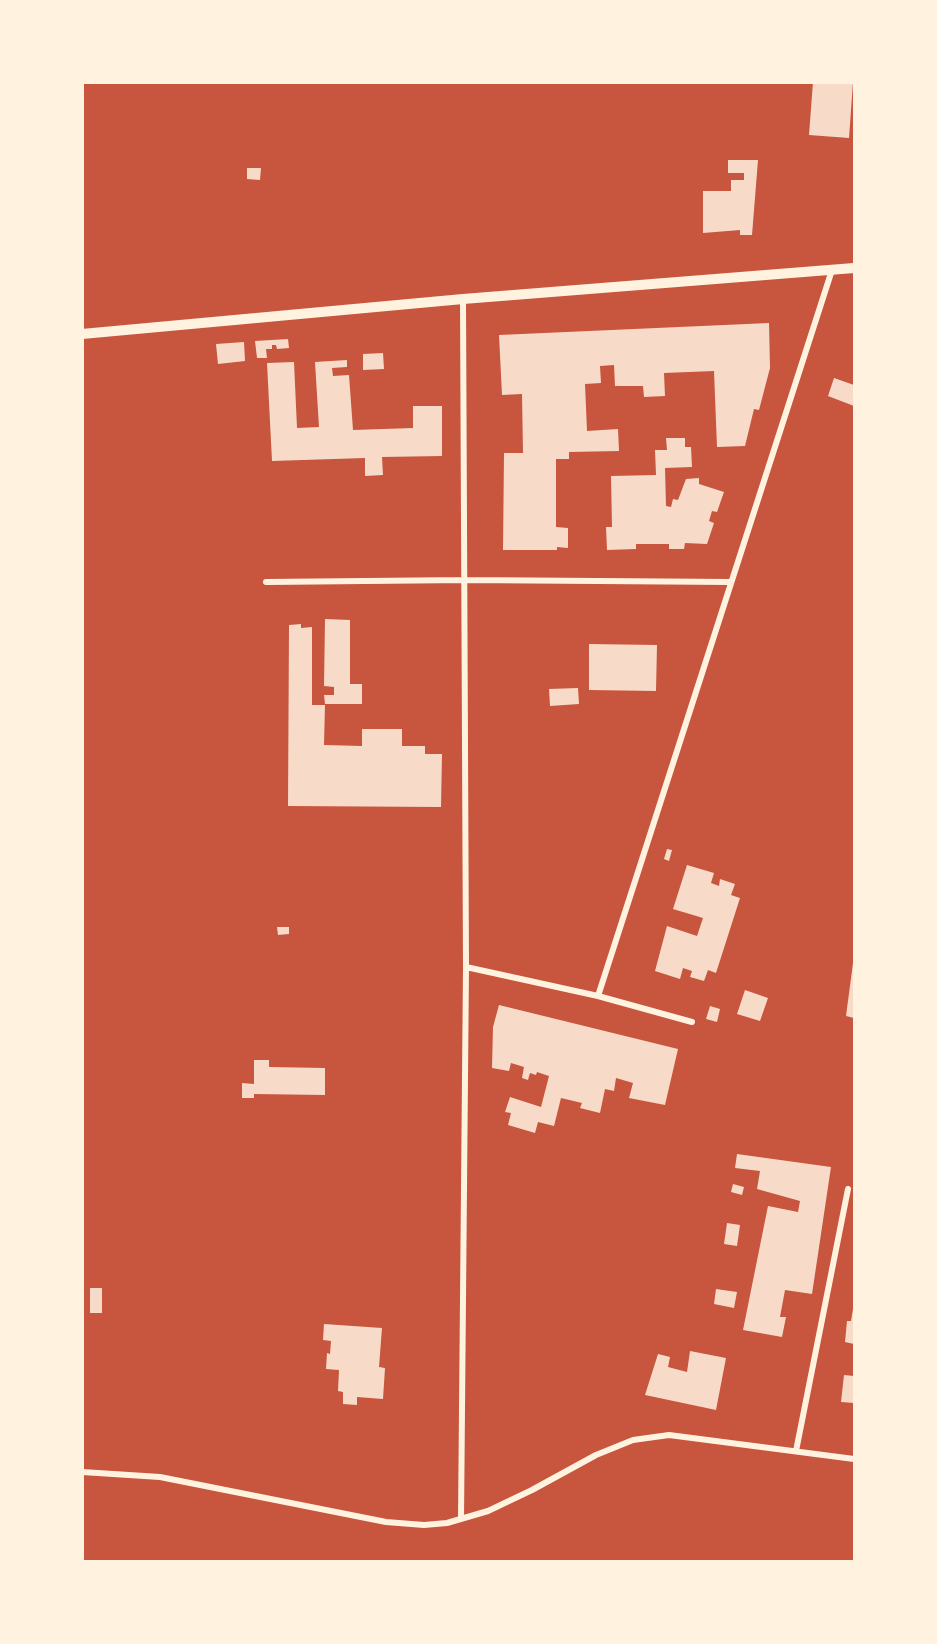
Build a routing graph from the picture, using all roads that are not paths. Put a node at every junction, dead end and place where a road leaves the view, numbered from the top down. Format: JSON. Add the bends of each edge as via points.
{"nodes":[{"id":1,"x":855,"y":268,"type":"edge"},
{"id":2,"x":832,"y":270,"type":"junction"},
{"id":3,"x":463,"y":299,"type":"junction"},
{"id":4,"x":82,"y":334,"type":"edge"},
{"id":5,"x":465,"y":580,"type":"junction"},
{"id":6,"x":266,"y":582,"type":"dead end"},
{"id":7,"x":731,"y":582,"type":"junction"},
{"id":8,"x":466,"y":967,"type":"junction"},
{"id":9,"x":598,"y":996,"type":"junction"},
{"id":10,"x":692,"y":1022,"type":"dead end"},
{"id":11,"x":848,"y":1189,"type":"dead end"},
{"id":12,"x":796,"y":1451,"type":"junction"},
{"id":13,"x":855,"y":1458,"type":"edge"},
{"id":14,"x":82,"y":1472,"type":"edge"},
{"id":15,"x":461,"y":1519,"type":"junction"}],
"edges":[{"from":1,"to":2,"type":"street"},
{"from":2,"to":3,"type":"street"},
{"from":2,"to":7,"type":"street"},
{"from":3,"to":4,"type":"street"},
{"from":3,"to":5,"type":"street"},
{"from":5,"to":6,"type":"street"},
{"from":5,"to":7,"type":"street"},
{"from":5,"to":8,"type":"street"},
{"from":7,"to":9,"type":"street"},
{"from":8,"to":9,"type":"street"},
{"from":8,"to":15,"type":"street"},
{"from":9,"to":10,"type":"street"},
{"from":11,"to":12,"type":"street"},
{"from":12,"to":13,"type":"street"},
{"from":12,"to":15,"type":"street","via":[[669,1435],[633,1440],[488,1511]]},
{"from":14,"to":15,"type":"street","via":[[160,1477],[386,1521],[424,1525]]}]}
